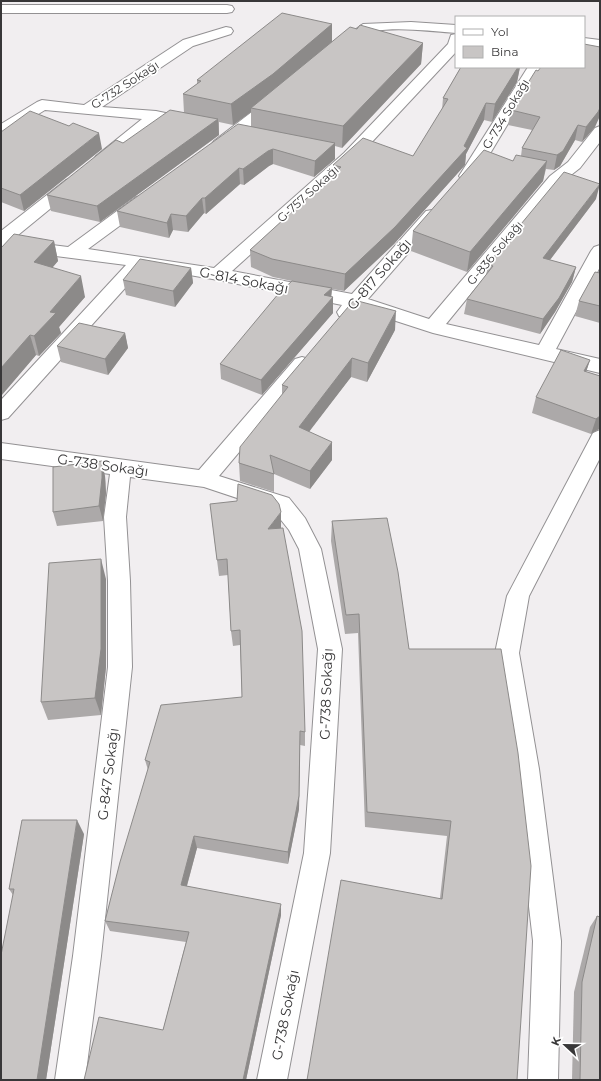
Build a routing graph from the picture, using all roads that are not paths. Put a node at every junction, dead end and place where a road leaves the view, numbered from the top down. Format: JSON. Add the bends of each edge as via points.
{"nodes":[{"id":1,"x":146,"y":1,"type":"edge"},
{"id":2,"x":1,"y":9,"type":"edge"},
{"id":3,"x":227,"y":9,"type":"dead end"},
{"id":4,"x":162,"y":10,"type":"junction"},
{"id":5,"x":455,"y":29,"type":"edge"},
{"id":6,"x":455,"y":42,"type":"edge"},
{"id":7,"x":585,"y":42,"type":"edge"},
{"id":8,"x":600,"y":44,"type":"edge"},
{"id":9,"x":330,"y":56,"type":"edge"},
{"id":10,"x":534,"y":68,"type":"edge"},
{"id":11,"x":284,"y":94,"type":"edge"},
{"id":12,"x":87,"y":110,"type":"junction"},
{"id":13,"x":156,"y":116,"type":"junction"},
{"id":14,"x":1,"y":131,"type":"edge"},
{"id":15,"x":600,"y":131,"type":"edge"},
{"id":16,"x":244,"y":134,"type":"junction"},
{"id":17,"x":211,"y":150,"type":"edge"},
{"id":18,"x":549,"y":178,"type":"junction"},
{"id":19,"x":578,"y":183,"type":"edge"},
{"id":20,"x":458,"y":186,"type":"edge"},
{"id":21,"x":154,"y":192,"type":"edge"},
{"id":22,"x":442,"y":203,"type":"edge"},
{"id":23,"x":1,"y":240,"type":"edge"},
{"id":24,"x":1,"y":244,"type":"edge"},
{"id":25,"x":600,"y":251,"type":"edge"},
{"id":26,"x":72,"y":252,"type":"junction"},
{"id":27,"x":140,"y":261,"type":"junction"},
{"id":28,"x":218,"y":274,"type":"junction"},
{"id":29,"x":355,"y":301,"type":"junction"},
{"id":30,"x":335,"y":325,"type":"edge"},
{"id":31,"x":433,"y":327,"type":"junction"},
{"id":32,"x":315,"y":349,"type":"edge"},
{"id":33,"x":546,"y":352,"type":"junction"},
{"id":34,"x":600,"y":366,"type":"edge"},
{"id":35,"x":1,"y":413,"type":"edge"},
{"id":36,"x":600,"y":438,"type":"edge"},
{"id":37,"x":1,"y":451,"type":"edge"},
{"id":38,"x":121,"y":467,"type":"junction"},
{"id":39,"x":204,"y":479,"type":"junction"},
{"id":40,"x":70,"y":1080,"type":"edge"},
{"id":41,"x":272,"y":1080,"type":"edge"},
{"id":42,"x":543,"y":1080,"type":"edge"}],
"edges":[{"from":1,"to":4,"type":"street"},
{"from":2,"to":4,"type":"street"},
{"from":3,"to":4,"type":"street"},
{"from":4,"to":12,"type":"street","name":"G-732 Sokağı","via":[[214,24],[226,31],[188,43]]},
{"from":5,"to":9,"type":"street","via":[[368,27],[350,38]]},
{"from":6,"to":28,"type":"street","name":"G-757 Sokağı"},
{"from":7,"to":8,"type":"street"},
{"from":10,"to":20,"type":"street","name":"G-734 Sokağı","via":[[484,163]]},
{"from":11,"to":16,"type":"street"},
{"from":12,"to":13,"type":"street"},
{"from":12,"to":14,"type":"street","name":"G-732 Sokağı","via":[[42,104]]},
{"from":13,"to":16,"type":"street"},
{"from":13,"to":23,"type":"street"},
{"from":15,"to":18,"type":"street","name":"G-836 Sokağı","via":[[574,165]]},
{"from":16,"to":17,"type":"street"},
{"from":18,"to":19,"type":"street"},
{"from":18,"to":31,"type":"street","name":"G-836 Sokağı"},
{"from":21,"to":26,"type":"street"},
{"from":22,"to":29,"type":"street","name":"G-817 Sokağı"},
{"from":24,"to":26,"type":"street","name":"G-814 Sokağı"},
{"from":25,"to":33,"type":"street"},
{"from":26,"to":27,"type":"street","name":"G-814 Sokağı"},
{"from":27,"to":28,"type":"street","name":"G-814 Sokağı"},
{"from":27,"to":35,"type":"street"},
{"from":28,"to":29,"type":"street","name":"G-814 Sokağı"},
{"from":29,"to":30,"type":"street","name":"G-817 Sokağı"},
{"from":29,"to":31,"type":"street","name":"G-814 Sokağı"},
{"from":31,"to":33,"type":"street","name":"G-814 Sokağı"},
{"from":32,"to":39,"type":"street"},
{"from":33,"to":34,"type":"street","name":"G-814 Sokağı"},
{"from":36,"to":42,"type":"street","via":[[518,596],[507,653],[526,768],[547,941]]},
{"from":37,"to":38,"type":"street","name":"G-738 Sokağı"},
{"from":38,"to":39,"type":"street","name":"G-738 Sokağı"},
{"from":38,"to":40,"type":"street","name":"G-847 Sokağı","via":[[115,517],[120,667]]},
{"from":39,"to":41,"type":"street","name":"G-738 Sokağı","via":[[281,504],[297,524],[310,549],[330,649],[317,853]]}]}
